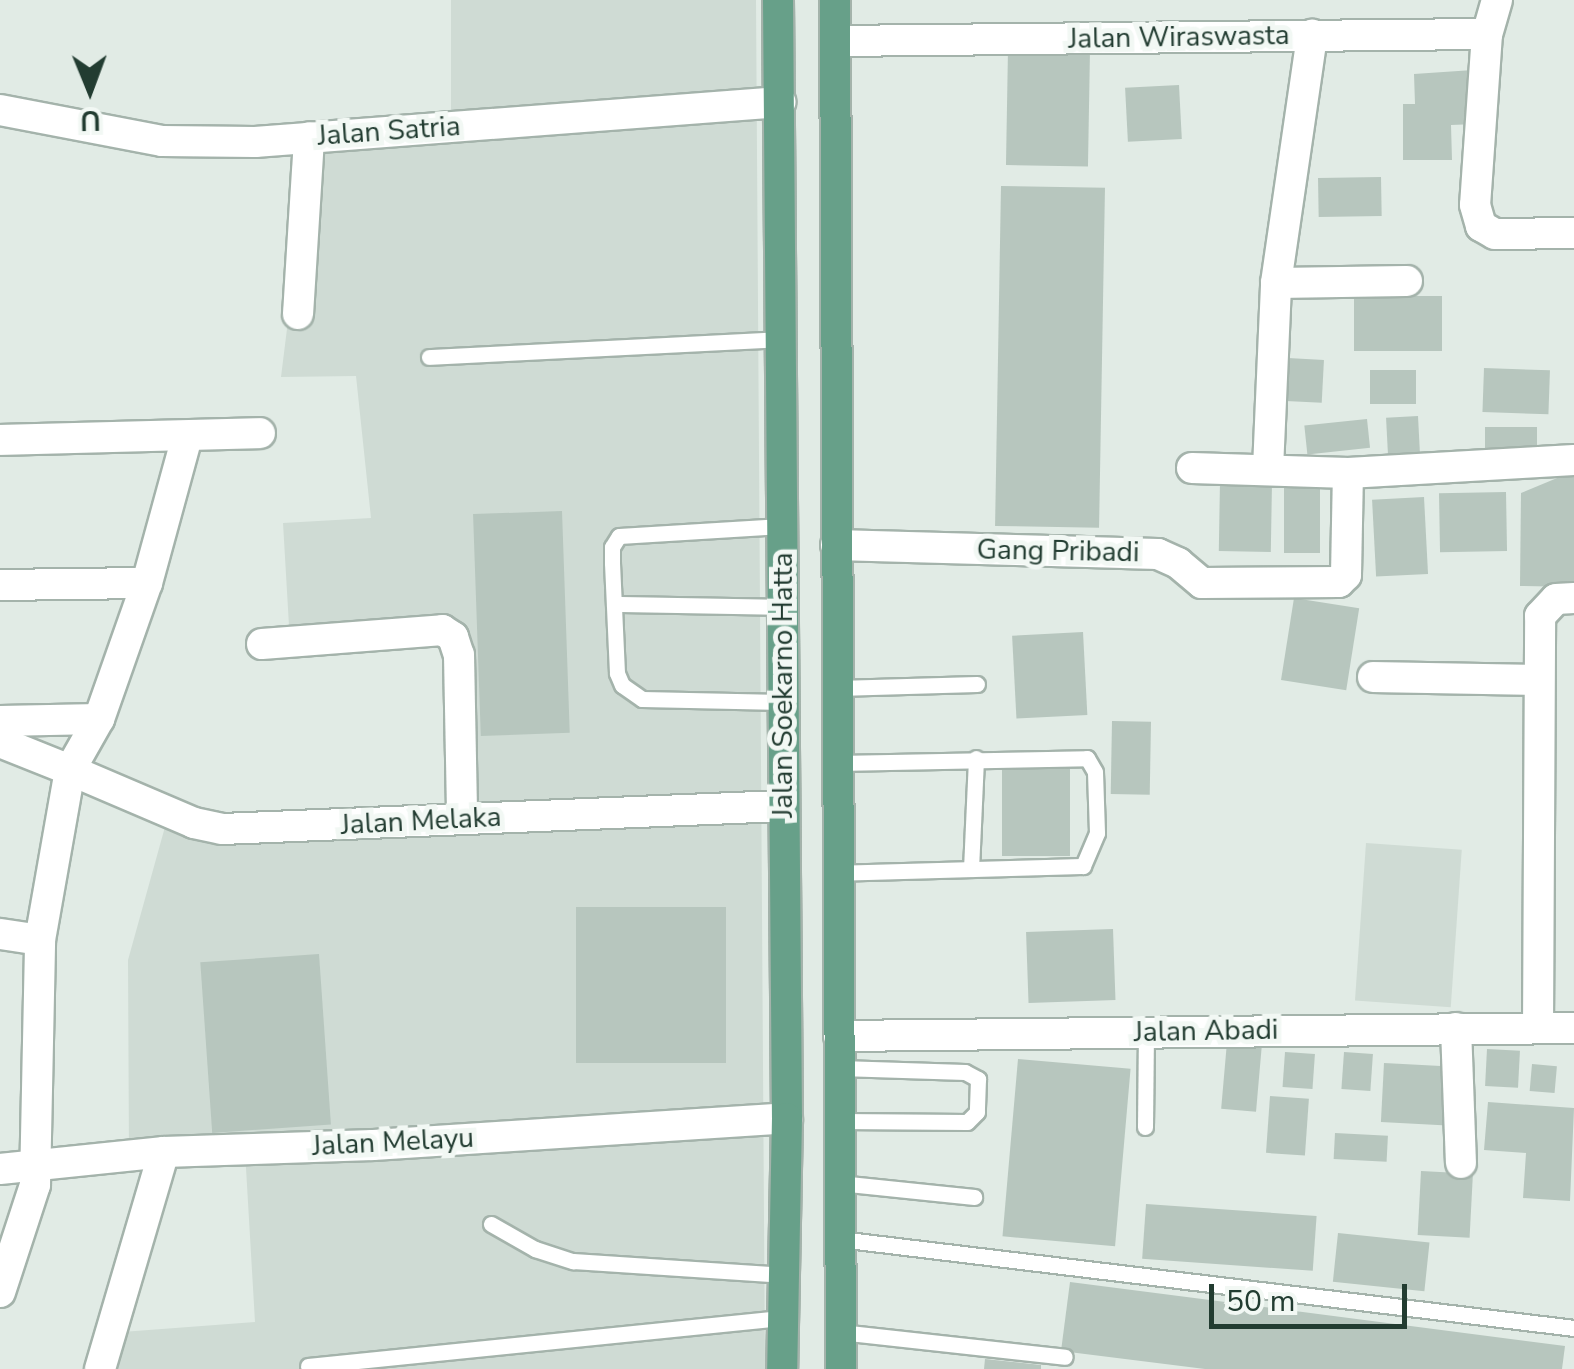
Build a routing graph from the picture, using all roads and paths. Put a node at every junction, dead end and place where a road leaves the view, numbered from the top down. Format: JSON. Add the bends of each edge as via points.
{"nodes":[{"id":1,"x":778,"y":0,"type":"edge"},
{"id":2,"x":834,"y":0,"type":"edge"},
{"id":3,"x":1497,"y":0,"type":"edge"},
{"id":4,"x":1488,"y":34,"type":"junction"},
{"id":5,"x":1312,"y":35,"type":"junction"},
{"id":6,"x":835,"y":41,"type":"junction"},
{"id":7,"x":780,"y":102,"type":"junction"},
{"id":8,"x":0,"y":110,"type":"edge"},
{"id":9,"x":309,"y":137,"type":"junction"},
{"id":10,"x":1574,"y":233,"type":"edge"},
{"id":11,"x":1408,"y":281,"type":"dead end"},
{"id":12,"x":1276,"y":283,"type":"junction"},
{"id":13,"x":298,"y":314,"type":"dead end"},
{"id":14,"x":780,"y":339,"type":"junction"},
{"id":15,"x":429,"y":357,"type":"dead end"},
{"id":16,"x":836,"y":410,"type":"junction"},
{"id":17,"x":782,"y":413,"type":"junction"},
{"id":18,"x":260,"y":433,"type":"dead end"},
{"id":19,"x":187,"y":437,"type":"junction"},
{"id":20,"x":0,"y":440,"type":"edge"},
{"id":21,"x":1574,"y":460,"type":"edge"},
{"id":22,"x":1192,"y":468,"type":"dead end"},
{"id":23,"x":1268,"y":469,"type":"junction"},
{"id":24,"x":1348,"y":474,"type":"junction"},
{"id":25,"x":782,"y":526,"type":"junction"},
{"id":26,"x":836,"y":546,"type":"junction"},
{"id":27,"x":147,"y":583,"type":"junction"},
{"id":28,"x":0,"y":585,"type":"edge"},
{"id":29,"x":1574,"y":598,"type":"edge"},
{"id":30,"x":614,"y":604,"type":"junction"},
{"id":31,"x":782,"y":607,"type":"junction"},
{"id":32,"x":262,"y":644,"type":"dead end"},
{"id":33,"x":1374,"y":677,"type":"dead end"},
{"id":34,"x":1538,"y":680,"type":"junction"},
{"id":35,"x":977,"y":684,"type":"dead end"},
{"id":36,"x":837,"y":688,"type":"junction"},
{"id":37,"x":782,"y":702,"type":"junction"},
{"id":38,"x":99,"y":719,"type":"junction"},
{"id":39,"x":0,"y":721,"type":"edge"},
{"id":40,"x":0,"y":742,"type":"edge"},
{"id":41,"x":976,"y":758,"type":"junction"},
{"id":42,"x":837,"y":763,"type":"junction"},
{"id":43,"x":70,"y":770,"type":"junction"},
{"id":44,"x":784,"y":806,"type":"junction"},
{"id":45,"x":462,"y":818,"type":"junction"},
{"id":46,"x":970,"y":870,"type":"junction"},
{"id":47,"x":839,"y":873,"type":"junction"},
{"id":48,"x":0,"y":934,"type":"edge"},
{"id":49,"x":40,"y":940,"type":"junction"},
{"id":50,"x":1456,"y":1028,"type":"junction"},
{"id":51,"x":1538,"y":1028,"type":"junction"},
{"id":52,"x":1574,"y":1028,"type":"edge"},
{"id":53,"x":1146,"y":1031,"type":"junction"},
{"id":54,"x":839,"y":1036,"type":"junction"},
{"id":55,"x":840,"y":1068,"type":"junction"},
{"id":56,"x":787,"y":1118,"type":"junction"},
{"id":57,"x":840,"y":1121,"type":"junction"},
{"id":58,"x":1145,"y":1127,"type":"dead end"},
{"id":59,"x":164,"y":1152,"type":"junction"},
{"id":60,"x":1461,"y":1163,"type":"dead end"},
{"id":61,"x":36,"y":1164,"type":"junction"},
{"id":62,"x":0,"y":1169,"type":"edge"},
{"id":63,"x":839,"y":1183,"type":"junction"},
{"id":64,"x":974,"y":1197,"type":"dead end"},
{"id":65,"x":491,"y":1224,"type":"dead end"},
{"id":66,"x":838,"y":1239,"type":"junction"},
{"id":67,"x":782,"y":1275,"type":"junction"},
{"id":68,"x":0,"y":1292,"type":"edge"},
{"id":69,"x":784,"y":1318,"type":"junction"},
{"id":70,"x":1574,"y":1328,"type":"edge"},
{"id":71,"x":840,"y":1332,"type":"junction"},
{"id":72,"x":1065,"y":1357,"type":"dead end"},
{"id":73,"x":308,"y":1366,"type":"dead end"},
{"id":74,"x":100,"y":1369,"type":"edge"},
{"id":75,"x":782,"y":1369,"type":"edge"},
{"id":76,"x":841,"y":1369,"type":"edge"}],
"edges":[{"from":1,"to":7,"type":"main road","name":"Jalan Soekarno Hatta"},
{"from":2,"to":6,"type":"main road","name":"Jalan Soekarno Hatta"},
{"from":3,"to":4,"type":"street"},
{"from":4,"to":5,"type":"street","name":"Jalan Wiraswasta"},
{"from":4,"to":10,"type":"street","via":[[1475,205],[1480,226],[1495,234]]},
{"from":5,"to":6,"type":"street","name":"Jalan Wiraswasta"},
{"from":5,"to":12,"type":"street"},
{"from":6,"to":16,"type":"main road","name":"Jalan Soekarno Hatta"},
{"from":7,"to":9,"type":"street","name":"Jalan Satria"},
{"from":7,"to":14,"type":"main road","name":"Jalan Soekarno Hatta"},
{"from":8,"to":9,"type":"street","name":"Jalan Satria","via":[[162,141]]},
{"from":9,"to":13,"type":"street"},
{"from":11,"to":12,"type":"street"},
{"from":12,"to":23,"type":"street"},
{"from":14,"to":15,"type":"lane"},
{"from":14,"to":17,"type":"main road","name":"Jalan Soekarno Hatta"},
{"from":16,"to":17,"type":"main road"},
{"from":16,"to":26,"type":"main road","name":"Jalan Soekarno Hatta"},
{"from":17,"to":25,"type":"main road","name":"Jalan Soekarno Hatta"},
{"from":18,"to":19,"type":"street"},
{"from":19,"to":20,"type":"street"},
{"from":19,"to":27,"type":"street"},
{"from":21,"to":24,"type":"street"},
{"from":22,"to":23,"type":"street"},
{"from":23,"to":24,"type":"street"},
{"from":24,"to":26,"type":"street","name":"Gang Pribadi","via":[[1346,575],[1339,582],[1202,583],[1158,554]]},
{"from":25,"to":30,"type":"lane","via":[[618,536],[612,547]]},
{"from":25,"to":31,"type":"main road","name":"Jalan Soekarno Hatta"},
{"from":26,"to":36,"type":"main road","name":"Jalan Soekarno Hatta"},
{"from":27,"to":28,"type":"street"},
{"from":27,"to":38,"type":"street"},
{"from":29,"to":34,"type":"street","via":[[1556,599],[1540,616]]},
{"from":30,"to":31,"type":"lane"},
{"from":30,"to":37,"type":"lane","via":[[616,673],[633,695]]},
{"from":31,"to":37,"type":"main road","name":"Jalan Soekarno Hatta"},
{"from":32,"to":45,"type":"street","via":[[442,630],[453,637],[459,654]]},
{"from":33,"to":34,"type":"street"},
{"from":34,"to":51,"type":"street"},
{"from":35,"to":36,"type":"lane"},
{"from":36,"to":42,"type":"main road","name":"Jalan Soekarno Hatta"},
{"from":37,"to":44,"type":"main road","name":"Jalan Soekarno Hatta"},
{"from":38,"to":39,"type":"street"},
{"from":38,"to":43,"type":"street"},
{"from":40,"to":43,"type":"street","name":"Jalan Melaka"},
{"from":41,"to":42,"type":"lane"},
{"from":41,"to":46,"type":"lane"},
{"from":41,"to":46,"type":"lane","via":[[1087,758],[1095,772],[1096,833],[1084,866]]},
{"from":42,"to":47,"type":"main road","name":"Jalan Soekarno Hatta"},
{"from":43,"to":45,"type":"street","name":"Jalan Melaka","via":[[222,829]]},
{"from":43,"to":49,"type":"street"},
{"from":44,"to":45,"type":"street","name":"Jalan Melaka"},
{"from":44,"to":56,"type":"main road","name":"Jalan Soekarno Hatta"},
{"from":46,"to":47,"type":"lane"},
{"from":47,"to":54,"type":"main road","name":"Jalan Soekarno Hatta"},
{"from":48,"to":49,"type":"street"},
{"from":49,"to":61,"type":"street"},
{"from":50,"to":51,"type":"street","name":"Jalan Abadi"},
{"from":50,"to":53,"type":"street","name":"Jalan Abadi"},
{"from":50,"to":60,"type":"street"},
{"from":51,"to":52,"type":"street","name":"Jalan Abadi"},
{"from":53,"to":54,"type":"street","name":"Jalan Abadi"},
{"from":53,"to":58,"type":"lane"},
{"from":54,"to":55,"type":"main road","name":"Jalan Soekarno Hatta"},
{"from":55,"to":57,"type":"main road","name":"Jalan Soekarno Hatta"},
{"from":55,"to":57,"type":"lane","via":[[965,1072],[978,1079],[973,1120]]},
{"from":56,"to":59,"type":"street","name":"Jalan Melayu"},
{"from":56,"to":67,"type":"main road","name":"Jalan Soekarno Hatta"},
{"from":57,"to":63,"type":"main road","name":"Jalan Soekarno Hatta"},
{"from":59,"to":61,"type":"street","name":"Jalan Melayu"},
{"from":59,"to":74,"type":"street"},
{"from":61,"to":62,"type":"street","name":"Jalan Melayu"},
{"from":61,"to":68,"type":"street"},
{"from":63,"to":64,"type":"lane"},
{"from":63,"to":66,"type":"main road","name":"Jalan Soekarno Hatta"},
{"from":65,"to":67,"type":"lane","via":[[535,1250],[574,1262]]},
{"from":66,"to":70,"type":"lane"},
{"from":66,"to":71,"type":"main road","name":"Jalan Soekarno Hatta"},
{"from":67,"to":69,"type":"main road","name":"Jalan Soekarno Hatta"},
{"from":69,"to":73,"type":"lane"},
{"from":69,"to":75,"type":"main road","name":"Jalan Soekarno Hatta"},
{"from":71,"to":72,"type":"lane"},
{"from":71,"to":76,"type":"main road","name":"Jalan Soekarno Hatta"}]}
